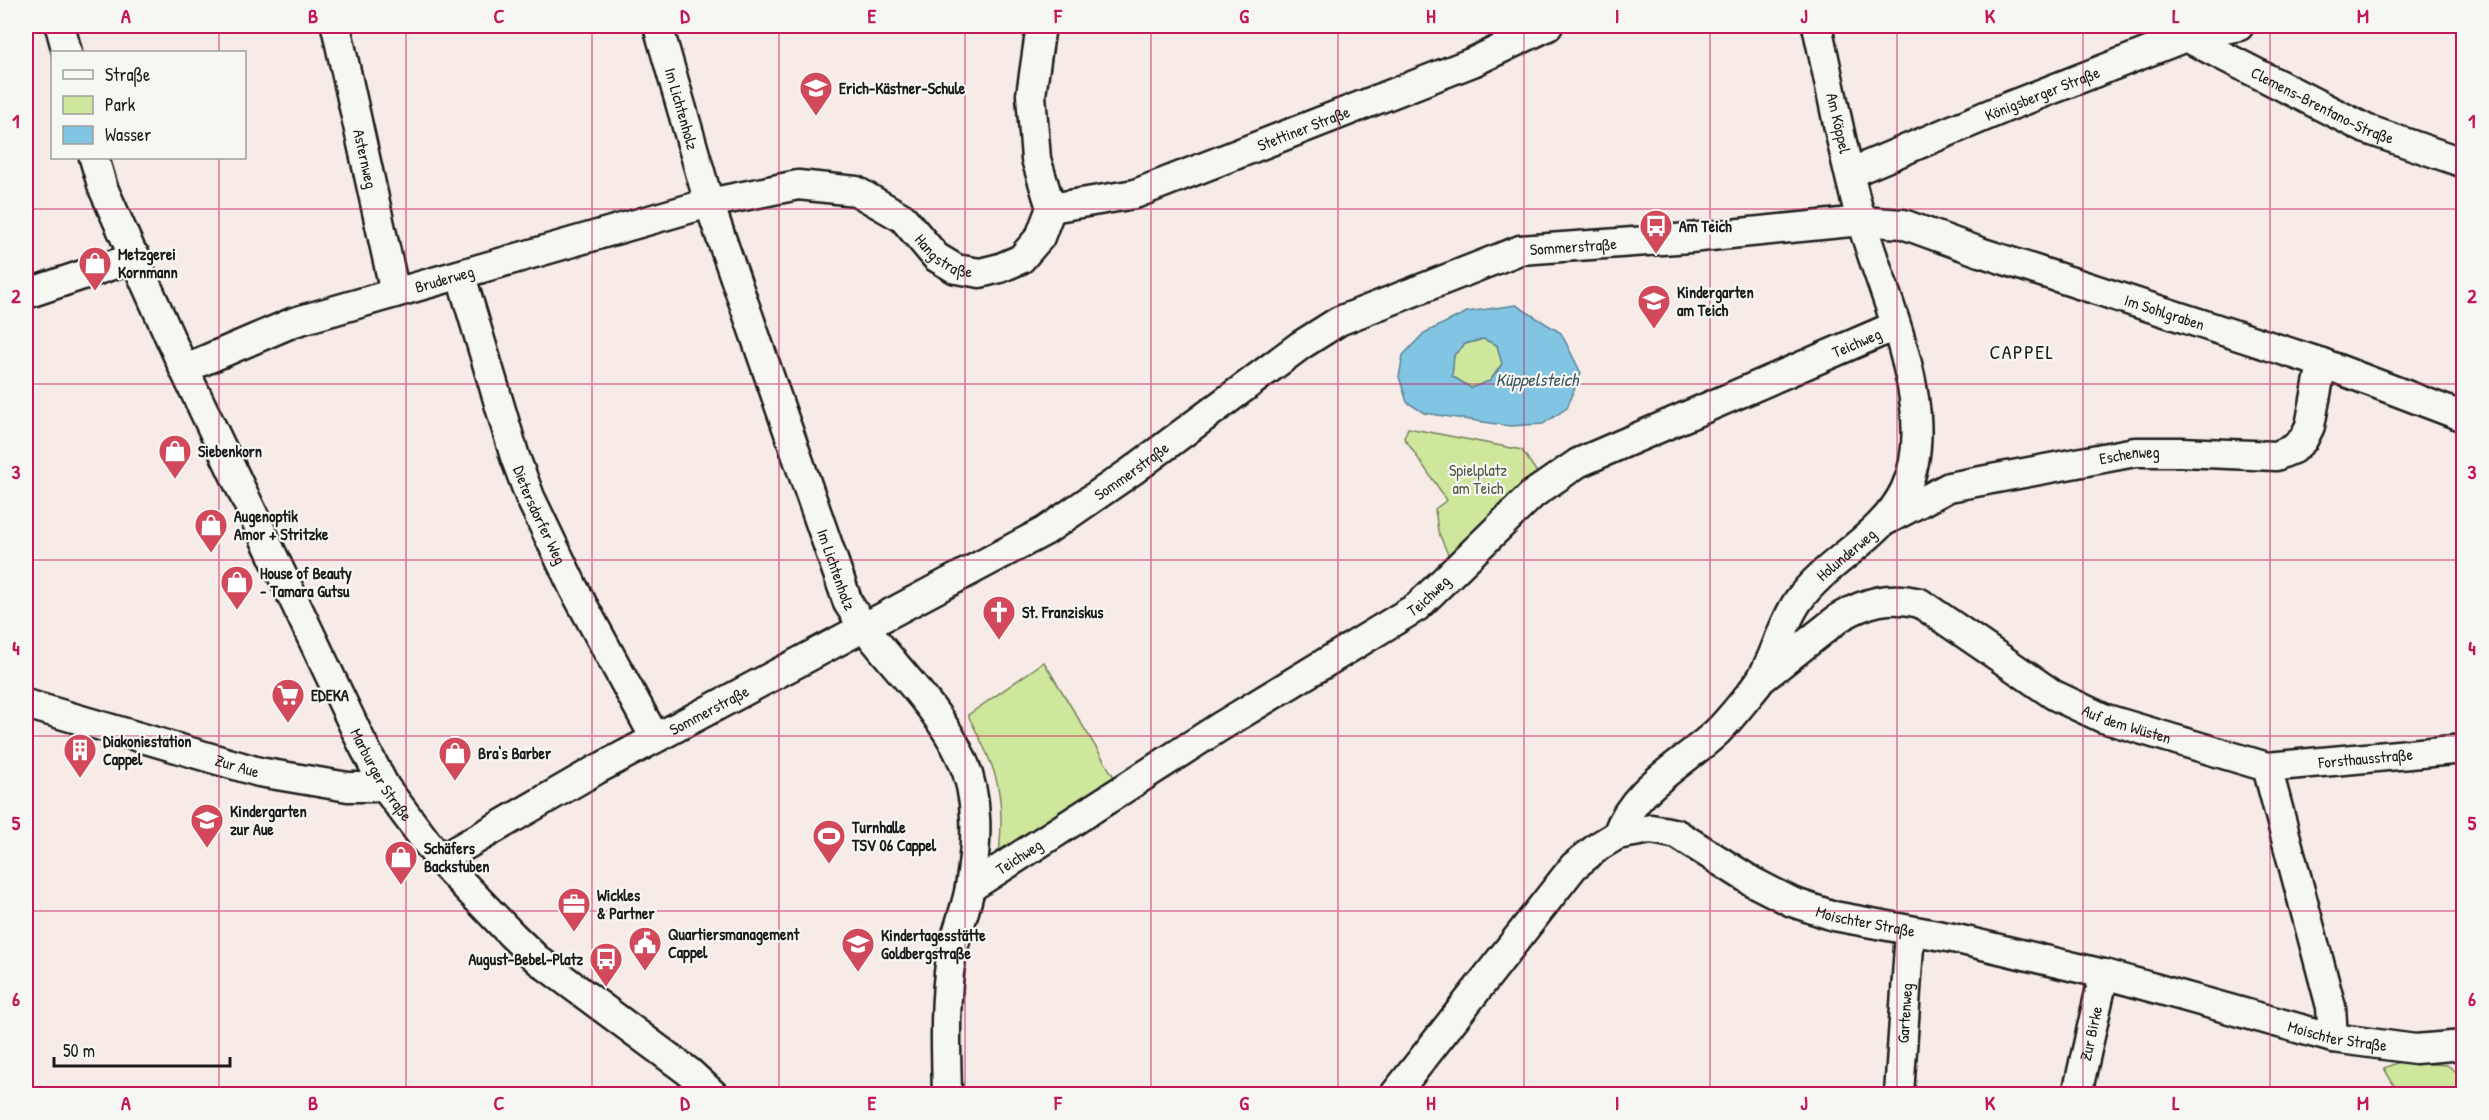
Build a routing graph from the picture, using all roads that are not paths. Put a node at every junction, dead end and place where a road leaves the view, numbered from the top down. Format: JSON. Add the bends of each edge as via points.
{"nodes":[{"id":1,"x":60,"y":26,"type":"edge"},
{"id":2,"x":336,"y":26,"type":"edge"},
{"id":3,"x":658,"y":26,"type":"edge"},
{"id":4,"x":1041,"y":26,"type":"edge"},
{"id":5,"x":1548,"y":26,"type":"edge"},
{"id":6,"x":1817,"y":26,"type":"edge"},
{"id":7,"x":2239,"y":26,"type":"edge"},
{"id":8,"x":2183,"y":31,"type":"edge"},
{"id":9,"x":67,"y":51,"type":"edge"},
{"id":10,"x":94,"y":159,"type":"edge"},
{"id":11,"x":2463,"y":163,"type":"edge"},
{"id":12,"x":1850,"y":173,"type":"junction"},
{"id":13,"x":709,"y":203,"type":"junction"},
{"id":14,"x":1051,"y":208,"type":"junction"},
{"id":15,"x":1861,"y":221,"type":"junction"},
{"id":16,"x":136,"y":257,"type":"junction"},
{"id":17,"x":460,"y":276,"type":"junction"},
{"id":18,"x":395,"y":293,"type":"junction"},
{"id":19,"x":26,"y":294,"type":"edge"},
{"id":20,"x":1895,"y":326,"type":"junction"},
{"id":21,"x":2322,"y":363,"type":"junction"},
{"id":22,"x":184,"y":369,"type":"junction"},
{"id":23,"x":2463,"y":417,"type":"edge"},
{"id":24,"x":1883,"y":522,"type":"junction"},
{"id":25,"x":862,"y":627,"type":"junction"},
{"id":26,"x":1761,"y":680,"type":"junction"},
{"id":27,"x":26,"y":704,"type":"edge"},
{"id":28,"x":655,"y":738,"type":"junction"},
{"id":29,"x":2463,"y":749,"type":"edge"},
{"id":30,"x":2267,"y":767,"type":"junction"},
{"id":31,"x":386,"y":787,"type":"junction"},
{"id":32,"x":1617,"y":835,"type":"junction"},
{"id":33,"x":440,"y":860,"type":"junction"},
{"id":34,"x":970,"y":888,"type":"junction"},
{"id":35,"x":1910,"y":932,"type":"junction"},
{"id":36,"x":2104,"y":974,"type":"junction"},
{"id":37,"x":2333,"y":1038,"type":"junction"},
{"id":38,"x":2463,"y":1045,"type":"edge"},
{"id":39,"x":713,"y":1095,"type":"edge"},
{"id":40,"x":947,"y":1095,"type":"edge"},
{"id":41,"x":1395,"y":1095,"type":"edge"},
{"id":42,"x":1899,"y":1095,"type":"edge"},
{"id":43,"x":2077,"y":1095,"type":"edge"}],
"edges":[{"from":1,"to":9,"type":"street"},
{"from":2,"to":18,"type":"street","name":"Asternweg"},
{"from":3,"to":13,"type":"street","name":"Im Lichtenholz"},
{"from":4,"to":14,"type":"street","via":[[1031,95],[1036,159]]},
{"from":5,"to":14,"type":"street","name":"Stettiner Straße","via":[[1473,62],[1135,194]]},
{"from":6,"to":12,"type":"street","name":"Am Köppel"},
{"from":7,"to":8,"type":"street","name":"Königsberger Straße"},
{"from":8,"to":11,"type":"street","name":"Clemens-Brentano-Straße","via":[[2366,129]]},
{"from":8,"to":12,"type":"street","name":"Königsberger Straße"},
{"from":10,"to":16,"type":"street","name":"Marburger Straße","via":[[103,188]]},
{"from":12,"to":15,"type":"street","name":"Am Köppel"},
{"from":13,"to":14,"type":"street","name":"Hangstraße","via":[[798,185],[856,191],[903,218],[936,257],[956,268],[980,273],[1021,259],[1040,237]]},
{"from":13,"to":17,"type":"street","name":"Bruderweg"},
{"from":13,"to":25,"type":"street","name":"Im Lichtenholz","via":[[848,603]]},
{"from":15,"to":20,"type":"street","name":"Holunderweg"},
{"from":15,"to":21,"type":"street","name":"Im Sohlgraben","via":[[1903,224]]},
{"from":15,"to":25,"type":"street","name":"Sommerstraße","via":[[1520,250],[1339,321],[1045,531]]},
{"from":16,"to":19,"type":"street"},
{"from":16,"to":22,"type":"street","name":"Marburger Straße"},
{"from":17,"to":18,"type":"street","name":"Bruderweg"},
{"from":17,"to":28,"type":"street","name":"Dietersdorfer Weg","via":[[530,497],[574,589]]},
{"from":18,"to":22,"type":"street","name":"Bruderweg","via":[[294,322]]},
{"from":20,"to":24,"type":"street","name":"Holunderweg","via":[[1912,381],[1918,435],[1905,489]]},
{"from":20,"to":34,"type":"street","name":"Teichweg","via":[[1578,463],[1533,494],[1417,607],[1218,728]]},
{"from":21,"to":23,"type":"street","name":"Im Sohlgraben"},
{"from":21,"to":24,"type":"street","name":"Eschenweg","via":[[2312,418],[2303,440],[2276,456],[2134,452],[1949,486]]},
{"from":22,"to":31,"type":"street","name":"Marburger Straße"},
{"from":24,"to":26,"type":"street","name":"Holunderweg","via":[[1797,602]]},
{"from":25,"to":28,"type":"street","name":"Sommerstraße"},
{"from":25,"to":34,"type":"street","name":"Im Lichtenholz","via":[[933,710],[961,756],[974,795]]},
{"from":26,"to":30,"type":"street","name":"Auf dem Wüsten","via":[[1840,617],[1879,600],[1904,599],[1920,603],[2074,706]]},
{"from":26,"to":32,"type":"street","name":"Holunderweg","via":[[1717,731],[1640,796]]},
{"from":27,"to":31,"type":"street","name":"Zur Aue","via":[[259,772],[348,787]]},
{"from":28,"to":33,"type":"street","name":"Sommerstraße"},
{"from":29,"to":30,"type":"street","name":"Forsthausstraße"},
{"from":30,"to":37,"type":"street","via":[[2331,1006]]},
{"from":31,"to":33,"type":"street","name":"Marburger Straße"},
{"from":32,"to":35,"type":"street","name":"Moischter Straße","via":[[1651,829],[1677,834],[1791,902],[1834,916]]},
{"from":32,"to":41,"type":"street","name":"Moischter Straße","via":[[1574,867]]},
{"from":33,"to":39,"type":"street","name":"Marburger Straße","via":[[538,960],[689,1072]]},
{"from":34,"to":40,"type":"street","name":"Im Lichtenholz","via":[[951,957],[945,1043]]},
{"from":35,"to":36,"type":"street","name":"Moischter Straße","via":[[1953,938]]},
{"from":35,"to":42,"type":"street","name":"Gartenweg"},
{"from":36,"to":37,"type":"street","name":"Moischter Straße"},
{"from":36,"to":43,"type":"street","name":"Zur Birke"},
{"from":37,"to":38,"type":"street","name":"Moischter Straße","via":[[2415,1048]]}]}
